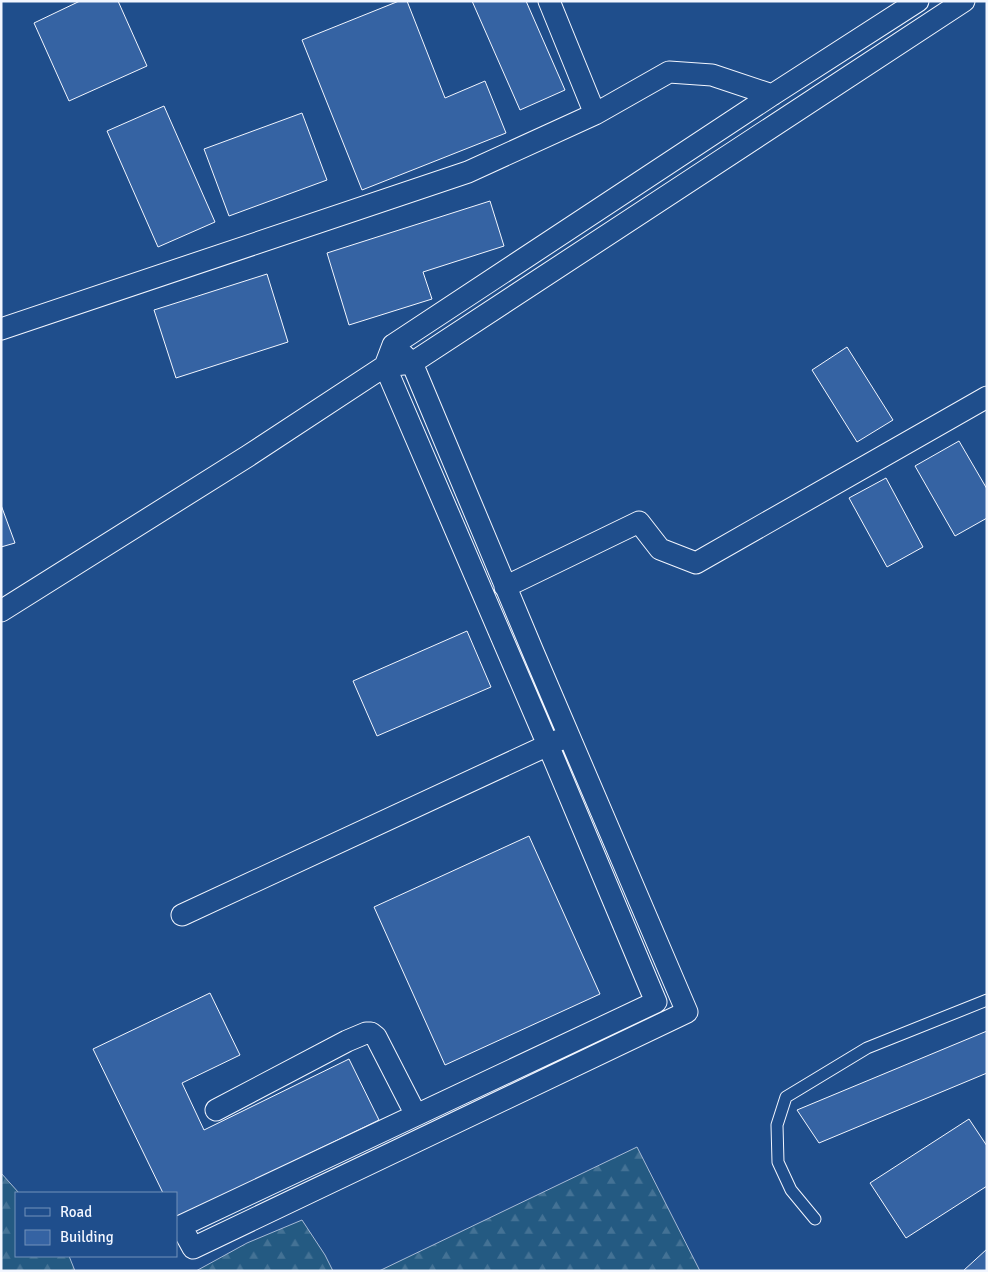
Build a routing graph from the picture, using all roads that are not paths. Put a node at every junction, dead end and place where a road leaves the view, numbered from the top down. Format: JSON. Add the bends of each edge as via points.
{"nodes":[{"id":1,"x":549,"y":1,"type":"edge"},
{"id":2,"x":964,"y":1,"type":"edge"},
{"id":3,"x":904,"y":5,"type":"edge"},
{"id":4,"x":772,"y":95,"type":"junction"},
{"id":5,"x":594,"y":114,"type":"junction"},
{"id":6,"x":1,"y":329,"type":"edge"},
{"id":7,"x":393,"y":345,"type":"junction"},
{"id":8,"x":412,"y":363,"type":"junction"},
{"id":9,"x":385,"y":366,"type":"junction"},
{"id":10,"x":987,"y":397,"type":"edge"},
{"id":11,"x":505,"y":587,"type":"junction"},
{"id":12,"x":1,"y":611,"type":"edge"},
{"id":13,"x":568,"y":735,"type":"junction"},
{"id":14,"x":548,"y":745,"type":"junction"},
{"id":15,"x":182,"y":915,"type":"dead end"},
{"id":16,"x":987,"y":1000,"type":"edge"},
{"id":17,"x":216,"y":1110,"type":"dead end"},
{"id":18,"x":416,"y":1115,"type":"junction"},
{"id":19,"x":815,"y":1219,"type":"dead end"}],
"edges":[{"from":1,"to":5,"type":"street"},
{"from":2,"to":8,"type":"street"},
{"from":3,"to":4,"type":"street"},
{"from":4,"to":5,"type":"street","via":[[712,75],[670,72]]},
{"from":4,"to":7,"type":"street"},
{"from":5,"to":6,"type":"street","via":[[468,172]]},
{"from":7,"to":8,"type":"street"},
{"from":7,"to":9,"type":"street"},
{"from":8,"to":9,"type":"street"},
{"from":8,"to":11,"type":"street"},
{"from":9,"to":12,"type":"street"},
{"from":9,"to":14,"type":"street"},
{"from":10,"to":11,"type":"street","via":[[696,563],[660,549],[639,522]]},
{"from":11,"to":13,"type":"street"},
{"from":13,"to":14,"type":"street"},
{"from":13,"to":18,"type":"street","via":[[687,1012],[193,1248],[181,1226]]},
{"from":14,"to":15,"type":"street"},
{"from":14,"to":18,"type":"street","via":[[656,1002]]},
{"from":16,"to":19,"type":"lane","via":[[868,1048],[786,1097],[777,1125],[778,1162],[791,1190]]},
{"from":17,"to":18,"type":"street","via":[[347,1041],[371,1033]]}]}
